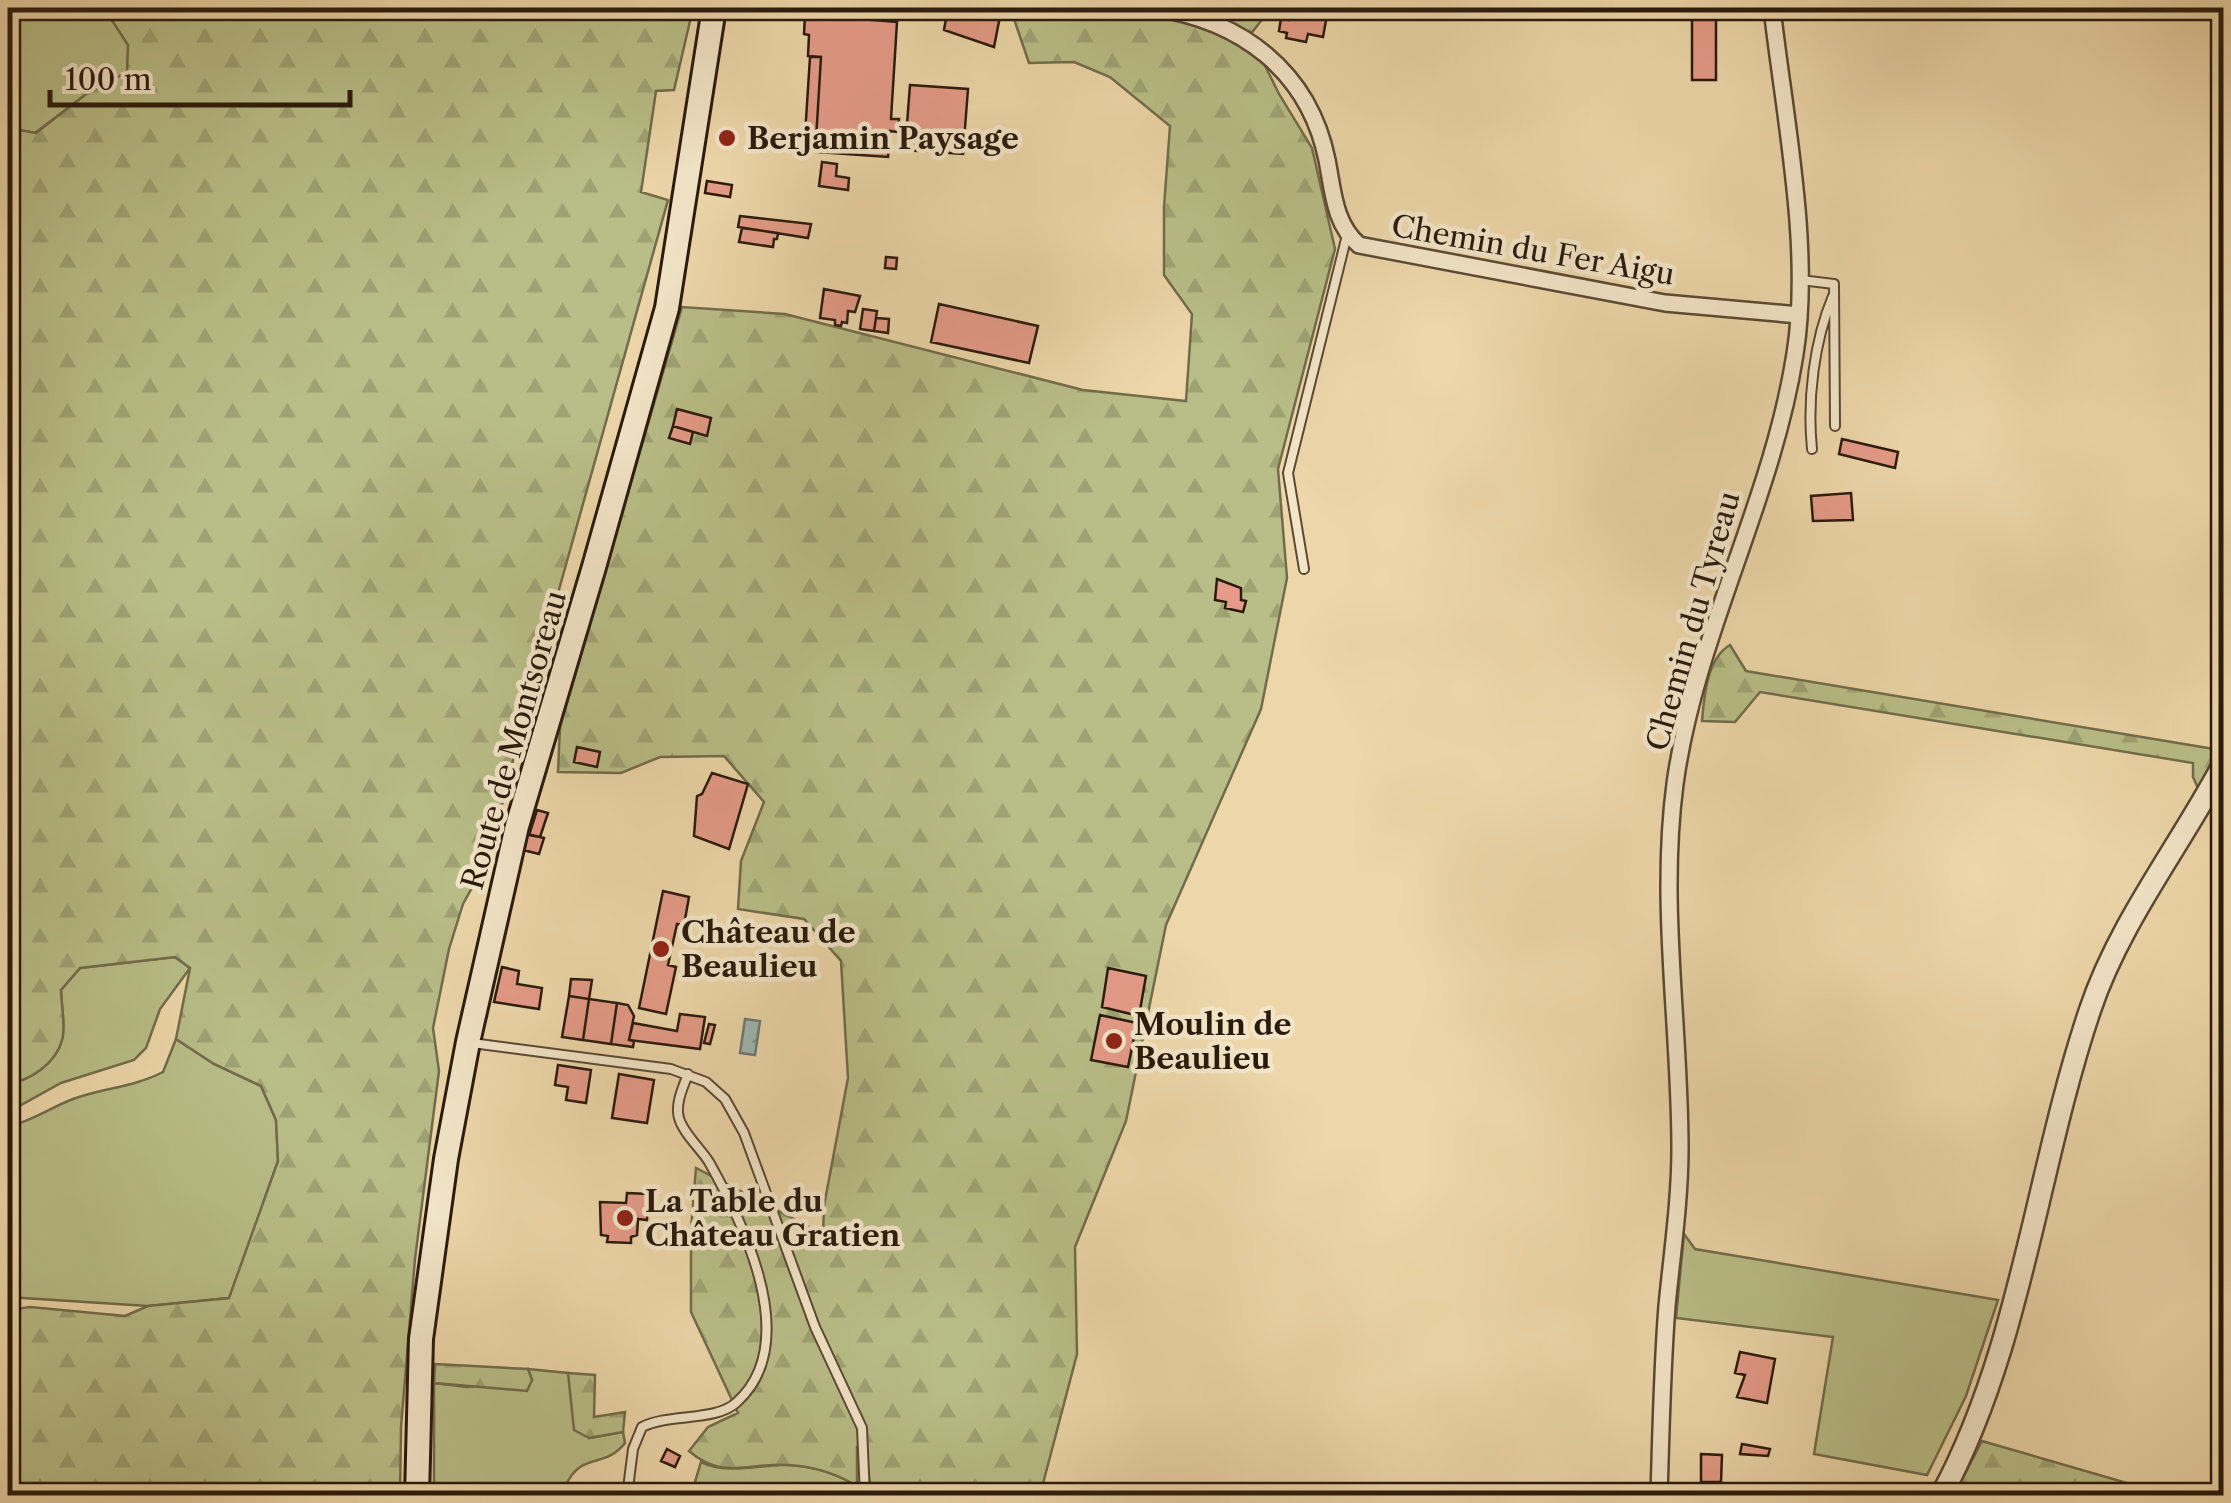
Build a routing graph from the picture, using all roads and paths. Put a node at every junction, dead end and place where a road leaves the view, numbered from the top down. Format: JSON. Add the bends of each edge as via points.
{"nodes":[{"id":1,"x":714,"y":8,"type":"edge"},
{"id":2,"x":1154,"y":8,"type":"edge"},
{"id":3,"x":1772,"y":8,"type":"edge"},
{"id":4,"x":1347,"y":235,"type":"junction"},
{"id":5,"x":1800,"y":280,"type":"junction"},
{"id":6,"x":1834,"y":292,"type":"junction"},
{"id":7,"x":1799,"y":316,"type":"junction"},
{"id":8,"x":1835,"y":426,"type":"dead end"},
{"id":9,"x":1812,"y":448,"type":"dead end"},
{"id":10,"x":1304,"y":569,"type":"dead end"},
{"id":11,"x":2224,"y":763,"type":"edge"},
{"id":12,"x":468,"y":1042,"type":"junction"},
{"id":13,"x":688,"y":1074,"type":"junction"},
{"id":14,"x":417,"y":1496,"type":"edge"},
{"id":15,"x":628,"y":1496,"type":"edge"},
{"id":16,"x":865,"y":1496,"type":"edge"},
{"id":17,"x":1660,"y":1496,"type":"edge"},
{"id":18,"x":1941,"y":1496,"type":"edge"}],
"edges":[{"from":1,"to":12,"type":"main road","name":"Route de Montsoreau","via":[[667,308],[516,826]]},
{"from":2,"to":4,"type":"street","name":"Chemin du Fer Aigu","via":[[1224,26],[1289,75],[1320,131]]},
{"from":3,"to":5,"type":"street","name":"Chemin du Tyreau"},
{"from":4,"to":7,"type":"street","name":"Chemin du Fer Aigu","via":[[1372,248],[1609,294]]},
{"from":4,"to":10,"type":"lane","via":[[1288,474]]},
{"from":5,"to":6,"type":"lane","via":[[1834,284]]},
{"from":5,"to":7,"type":"street","name":"Chemin du Tyreau"},
{"from":6,"to":8,"type":"lane"},
{"from":6,"to":9,"type":"lane","via":[[1815,373]]},
{"from":7,"to":17,"type":"street","name":"Chemin du Tyreau","via":[[1780,426],[1693,700],[1674,788],[1670,870],[1680,1157]]},
{"from":11,"to":18,"type":"street","via":[[2120,939],[2092,1005],[2064,1090],[1998,1357]]},
{"from":12,"to":13,"type":"lane"},
{"from":12,"to":14,"type":"main road","name":"Route de Montsoreau","via":[[421,1339]]},
{"from":13,"to":15,"type":"lane","via":[[679,1119],[742,1230],[766,1316],[766,1352],[736,1403],[642,1427]]},
{"from":13,"to":16,"type":"lane","via":[[725,1099],[744,1133],[815,1328],[862,1428]]}]}
